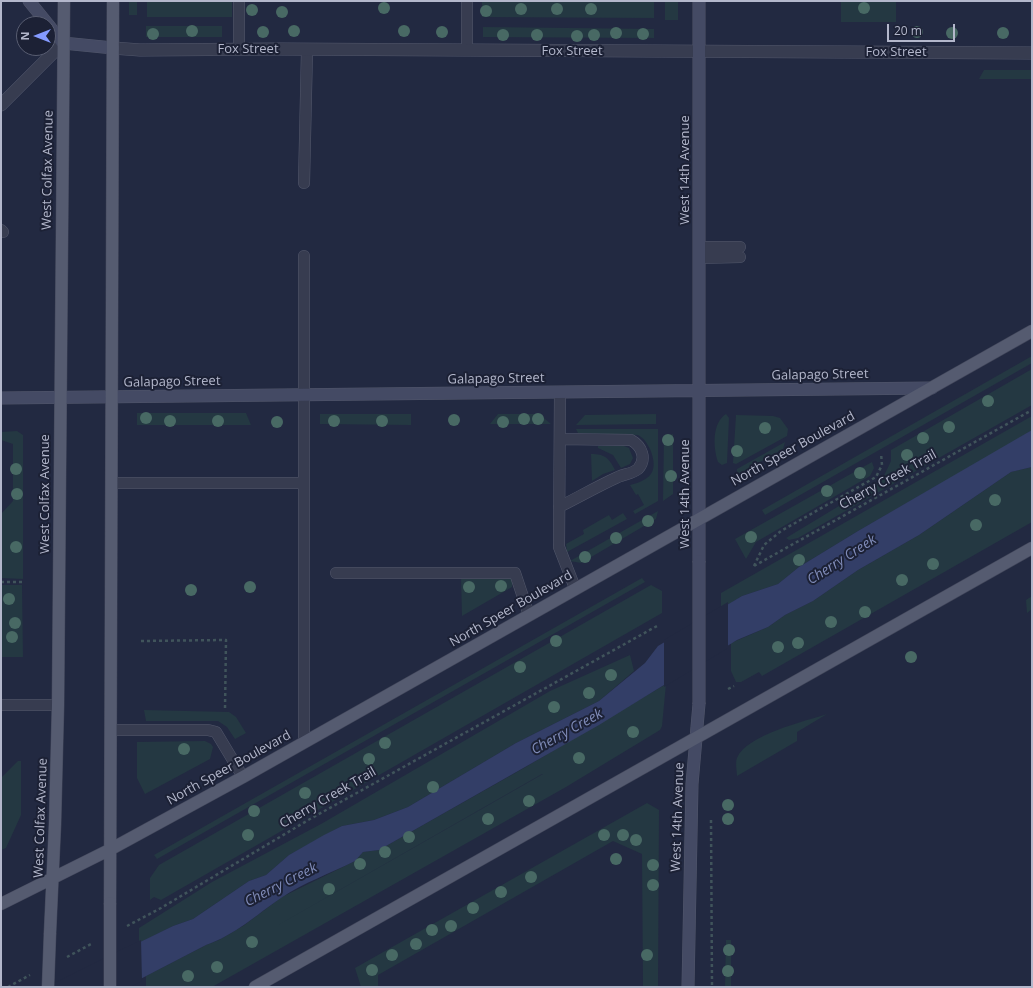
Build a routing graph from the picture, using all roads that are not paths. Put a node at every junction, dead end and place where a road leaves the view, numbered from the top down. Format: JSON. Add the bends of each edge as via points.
{"nodes":[{"id":1,"x":29,"y":1,"type":"edge"},
{"id":2,"x":64,"y":1,"type":"edge"},
{"id":3,"x":113,"y":1,"type":"edge"},
{"id":4,"x":240,"y":1,"type":"edge"},
{"id":5,"x":467,"y":1,"type":"edge"},
{"id":6,"x":699,"y":1,"type":"edge"},
{"id":7,"x":63,"y":43,"type":"junction"},
{"id":8,"x":113,"y":48,"type":"junction"},
{"id":9,"x":240,"y":49,"type":"junction"},
{"id":10,"x":307,"y":50,"type":"junction"},
{"id":11,"x":467,"y":50,"type":"junction"},
{"id":12,"x":699,"y":51,"type":"junction"},
{"id":13,"x":1032,"y":53,"type":"edge"},
{"id":14,"x":1,"y":105,"type":"edge"},
{"id":15,"x":304,"y":183,"type":"dead end"},
{"id":16,"x":740,"y":252,"type":"dead end"},
{"id":17,"x":699,"y":253,"type":"junction"},
{"id":18,"x":304,"y":256,"type":"dead end"},
{"id":19,"x":1032,"y":331,"type":"edge"},
{"id":20,"x":932,"y":388,"type":"junction"},
{"id":21,"x":699,"y":391,"type":"junction"},
{"id":22,"x":560,"y":392,"type":"junction"},
{"id":23,"x":304,"y":395,"type":"junction"},
{"id":24,"x":112,"y":397,"type":"junction"},
{"id":25,"x":1,"y":398,"type":"edge"},
{"id":26,"x":60,"y":398,"type":"junction"},
{"id":27,"x":560,"y":439,"type":"junction"},
{"id":28,"x":112,"y":483,"type":"junction"},
{"id":29,"x":304,"y":483,"type":"junction"},
{"id":30,"x":559,"y":507,"type":"junction"},
{"id":31,"x":699,"y":517,"type":"junction"},
{"id":32,"x":1032,"y":548,"type":"edge"},
{"id":33,"x":336,"y":573,"type":"dead end"},
{"id":34,"x":575,"y":588,"type":"junction"},
{"id":35,"x":529,"y":615,"type":"junction"},
{"id":36,"x":1,"y":705,"type":"edge"},
{"id":37,"x":58,"y":705,"type":"junction"},
{"id":38,"x":111,"y":730,"type":"junction"},
{"id":39,"x":696,"y":736,"type":"junction"},
{"id":40,"x":304,"y":742,"type":"junction"},
{"id":41,"x":243,"y":776,"type":"junction"},
{"id":42,"x":111,"y":849,"type":"junction"},
{"id":43,"x":53,"y":880,"type":"junction"},
{"id":44,"x":1,"y":904,"type":"edge"},
{"id":45,"x":48,"y":987,"type":"edge"},
{"id":46,"x":110,"y":987,"type":"edge"},
{"id":47,"x":255,"y":987,"type":"edge"},
{"id":48,"x":688,"y":987,"type":"edge"}],
"edges":[{"from":1,"to":7,"type":"street"},
{"from":2,"to":7,"type":"main road","name":"West Colfax Avenue"},
{"from":3,"to":8,"type":"main road"},
{"from":4,"to":9,"type":"lane"},
{"from":5,"to":11,"type":"lane"},
{"from":6,"to":12,"type":"street","name":"West 14th Avenue"},
{"from":7,"to":8,"type":"street"},
{"from":7,"to":14,"type":"street"},
{"from":7,"to":26,"type":"main road","name":"West Colfax Avenue"},
{"from":8,"to":9,"type":"street","name":"Fox Street"},
{"from":8,"to":24,"type":"main road"},
{"from":9,"to":10,"type":"street","name":"Fox Street"},
{"from":10,"to":11,"type":"street","name":"Fox Street"},
{"from":10,"to":15,"type":"lane"},
{"from":11,"to":12,"type":"street","name":"Fox Street"},
{"from":12,"to":13,"type":"street","name":"Fox Street"},
{"from":12,"to":17,"type":"street","name":"West 14th Avenue"},
{"from":16,"to":17,"type":"lane"},
{"from":17,"to":21,"type":"street","name":"West 14th Avenue"},
{"from":18,"to":23,"type":"lane"},
{"from":19,"to":20,"type":"main road","name":"North Speer Boulevard"},
{"from":20,"to":21,"type":"street","name":"Galapago Street"},
{"from":20,"to":31,"type":"main road","name":"North Speer Boulevard"},
{"from":21,"to":22,"type":"street","name":"Galapago Street"},
{"from":21,"to":31,"type":"street","name":"West 14th Avenue"},
{"from":22,"to":23,"type":"street","name":"Galapago Street"},
{"from":22,"to":27,"type":"lane"},
{"from":23,"to":24,"type":"street","name":"Galapago Street"},
{"from":23,"to":29,"type":"lane"},
{"from":24,"to":26,"type":"street","name":"Galapago Street"},
{"from":24,"to":28,"type":"main road"},
{"from":25,"to":26,"type":"street","name":"Galapago Street"},
{"from":26,"to":37,"type":"main road","name":"West Colfax Avenue"},
{"from":27,"to":30,"type":"lane"},
{"from":27,"to":30,"type":"lane","via":[[632,440],[640,446],[643,456],[640,465],[634,471]]},
{"from":28,"to":29,"type":"lane"},
{"from":28,"to":38,"type":"main road"},
{"from":29,"to":40,"type":"lane"},
{"from":30,"to":34,"type":"lane","via":[[558,547]]},
{"from":31,"to":34,"type":"main road","name":"North Speer Boulevard"},
{"from":31,"to":39,"type":"street","name":"West 14th Avenue","bridge":true,"via":[[699,704]]},
{"from":32,"to":39,"type":"main road"},
{"from":33,"to":35,"type":"lane","via":[[515,573]]},
{"from":34,"to":35,"type":"main road","name":"North Speer Boulevard"},
{"from":35,"to":40,"type":"main road","name":"North Speer Boulevard"},
{"from":36,"to":37,"type":"lane"},
{"from":37,"to":43,"type":"main road","name":"West Colfax Avenue"},
{"from":38,"to":41,"type":"lane","via":[[216,732]]},
{"from":38,"to":42,"type":"main road"},
{"from":39,"to":47,"type":"main road"},
{"from":39,"to":48,"type":"street","name":"West 14th Avenue","via":[[692,784]]},
{"from":40,"to":41,"type":"main road","name":"North Speer Boulevard"},
{"from":41,"to":42,"type":"main road","name":"North Speer Boulevard"},
{"from":42,"to":43,"type":"main road","name":"North Speer Boulevard"},
{"from":42,"to":46,"type":"main road","bridge":true},
{"from":43,"to":44,"type":"main road","name":"North Speer Boulevard"},
{"from":43,"to":45,"type":"main road","name":"West Colfax Avenue","bridge":true}]}
